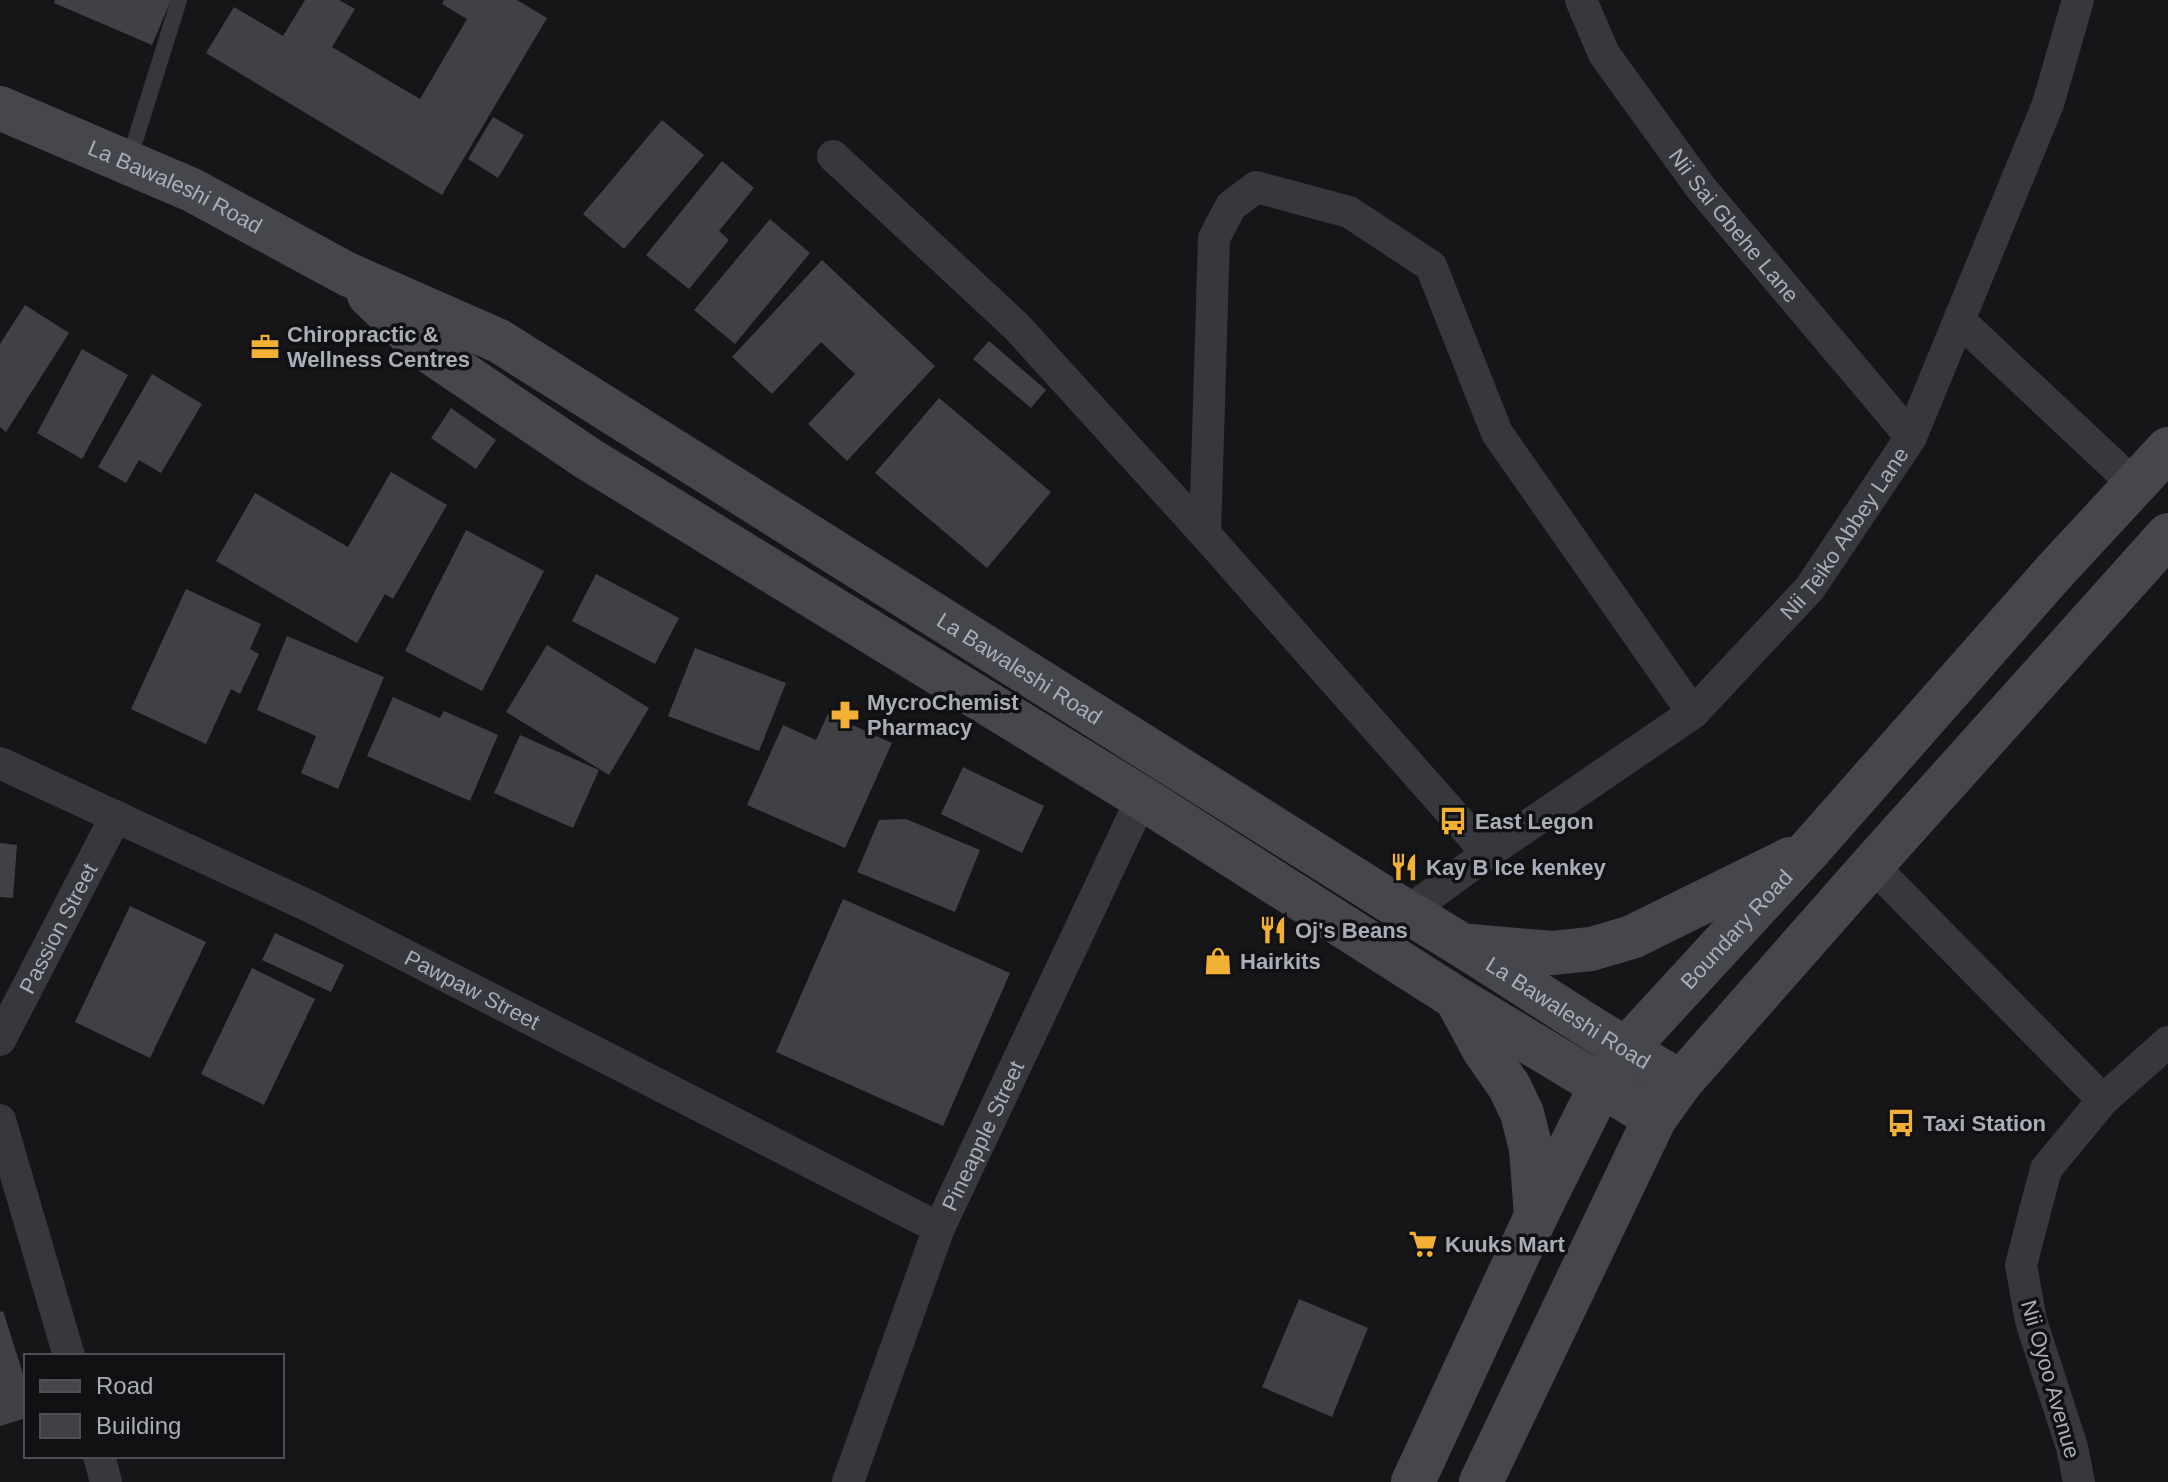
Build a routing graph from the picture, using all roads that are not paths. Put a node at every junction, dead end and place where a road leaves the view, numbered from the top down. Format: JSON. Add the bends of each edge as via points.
{"nodes":[{"id":1,"x":179,"y":0,"type":"edge"},
{"id":2,"x":1581,"y":0,"type":"edge"},
{"id":3,"x":2078,"y":0,"type":"edge"},
{"id":4,"x":0,"y":108,"type":"edge"},
{"id":5,"x":833,"y":156,"type":"dead end"},
{"id":6,"x":128,"y":162,"type":"junction"},
{"id":7,"x":347,"y":274,"type":"junction"},
{"id":8,"x":1960,"y":321,"type":"junction"},
{"id":9,"x":1911,"y":437,"type":"junction"},
{"id":10,"x":2168,"y":449,"type":"edge"},
{"id":11,"x":2135,"y":485,"type":"junction"},
{"id":12,"x":1205,"y":534,"type":"junction"},
{"id":13,"x":2168,"y":535,"type":"edge"},
{"id":14,"x":1693,"y":713,"type":"junction"},
{"id":15,"x":0,"y":763,"type":"edge"},
{"id":16,"x":1142,"y":798,"type":"junction"},
{"id":17,"x":116,"y":816,"type":"junction"},
{"id":18,"x":1810,"y":849,"type":"junction"},
{"id":19,"x":1488,"y":854,"type":"junction"},
{"id":20,"x":1872,"y":865,"type":"junction"},
{"id":21,"x":1407,"y":912,"type":"junction"},
{"id":22,"x":1463,"y":945,"type":"junction"},
{"id":23,"x":1456,"y":998,"type":"junction"},
{"id":24,"x":0,"y":1040,"type":"edge"},
{"id":25,"x":2168,"y":1042,"type":"edge"},
{"id":26,"x":1613,"y":1068,"type":"junction"},
{"id":27,"x":1681,"y":1082,"type":"junction"},
{"id":28,"x":2103,"y":1100,"type":"junction"},
{"id":29,"x":1655,"y":1118,"type":"junction"},
{"id":30,"x":0,"y":1120,"type":"edge"},
{"id":31,"x":1536,"y":1216,"type":"junction"},
{"id":32,"x":939,"y":1228,"type":"junction"},
{"id":33,"x":68,"y":1354,"type":"edge"},
{"id":34,"x":100,"y":1458,"type":"edge"},
{"id":35,"x":106,"y":1482,"type":"edge"},
{"id":36,"x":848,"y":1482,"type":"edge"},
{"id":37,"x":1413,"y":1482,"type":"edge"},
{"id":38,"x":1481,"y":1482,"type":"edge"},
{"id":39,"x":2079,"y":1482,"type":"edge"}],
"edges":[{"from":1,"to":6,"type":"lane"},
{"from":2,"to":9,"type":"street","name":"Nii Sai Gbehe Lane","via":[[1604,54],[1701,188]]},
{"from":3,"to":8,"type":"street","name":"Nii Teiko Abbey Lane","via":[[2048,104]]},
{"from":4,"to":6,"type":"main road","name":"La Bawaleshi Road"},
{"from":5,"to":12,"type":"street","via":[[1016,326]]},
{"from":6,"to":7,"type":"main road","name":"La Bawaleshi Road","via":[[192,190]]},
{"from":7,"to":16,"type":"main road","name":"La Bawaleshi Road","via":[[423,347],[587,458]]},
{"from":7,"to":21,"type":"main road","name":"La Bawaleshi Road","via":[[499,341]]},
{"from":8,"to":9,"type":"street","name":"Nii Teiko Abbey Lane"},
{"from":8,"to":11,"type":"street"},
{"from":9,"to":14,"type":"street","name":"Nii Teiko Abbey Lane","via":[[1810,588]]},
{"from":10,"to":11,"type":"main road","name":"Boundary Road"},
{"from":11,"to":18,"type":"main road","name":"Boundary Road"},
{"from":12,"to":14,"type":"street","via":[[1214,238],[1231,206],[1256,187],[1349,212],[1431,266],[1497,433]]},
{"from":12,"to":19,"type":"street"},
{"from":13,"to":20,"type":"main road"},
{"from":14,"to":19,"type":"street","name":"Nii Teiko Abbey Lane"},
{"from":15,"to":17,"type":"street","name":"Pawpaw Street"},
{"from":16,"to":23,"type":"main road","name":"La Bawaleshi Road"},
{"from":16,"to":32,"type":"street","name":"Pineapple Street"},
{"from":17,"to":24,"type":"street","name":"Passion Street"},
{"from":17,"to":32,"type":"street","name":"Pawpaw Street","via":[[311,907]]},
{"from":18,"to":22,"type":"main road","via":[[1632,937],[1591,949],[1552,953]]},
{"from":18,"to":26,"type":"main road","name":"Boundary Road"},
{"from":19,"to":21,"type":"street","name":"Nii Teiko Abbey Lane"},
{"from":20,"to":27,"type":"main road"},
{"from":20,"to":28,"type":"street"},
{"from":21,"to":22,"type":"main road","name":"La Bawaleshi Road"},
{"from":22,"to":26,"type":"main road","name":"La Bawaleshi Road"},
{"from":23,"to":26,"type":"main road","name":"La Bawaleshi Road"},
{"from":23,"to":31,"type":"main road","via":[[1522,1113],[1531,1149]]},
{"from":25,"to":28,"type":"street","name":"Nii Oyoo Avenue"},
{"from":26,"to":27,"type":"main road","name":"La Bawaleshi Road"},
{"from":26,"to":29,"type":"main road","name":"La Bawaleshi Road"},
{"from":26,"to":31,"type":"main road","name":"Boundary Road"},
{"from":27,"to":29,"type":"main road"},
{"from":28,"to":39,"type":"street","name":"Nii Oyoo Avenue","via":[[2046,1169],[2021,1265],[2031,1321]]},
{"from":29,"to":38,"type":"main road"},
{"from":30,"to":33,"type":"street"},
{"from":31,"to":37,"type":"main road","name":"Boundary Road"},
{"from":32,"to":36,"type":"street","name":"Pineapple Street"},
{"from":34,"to":35,"type":"street"}]}
